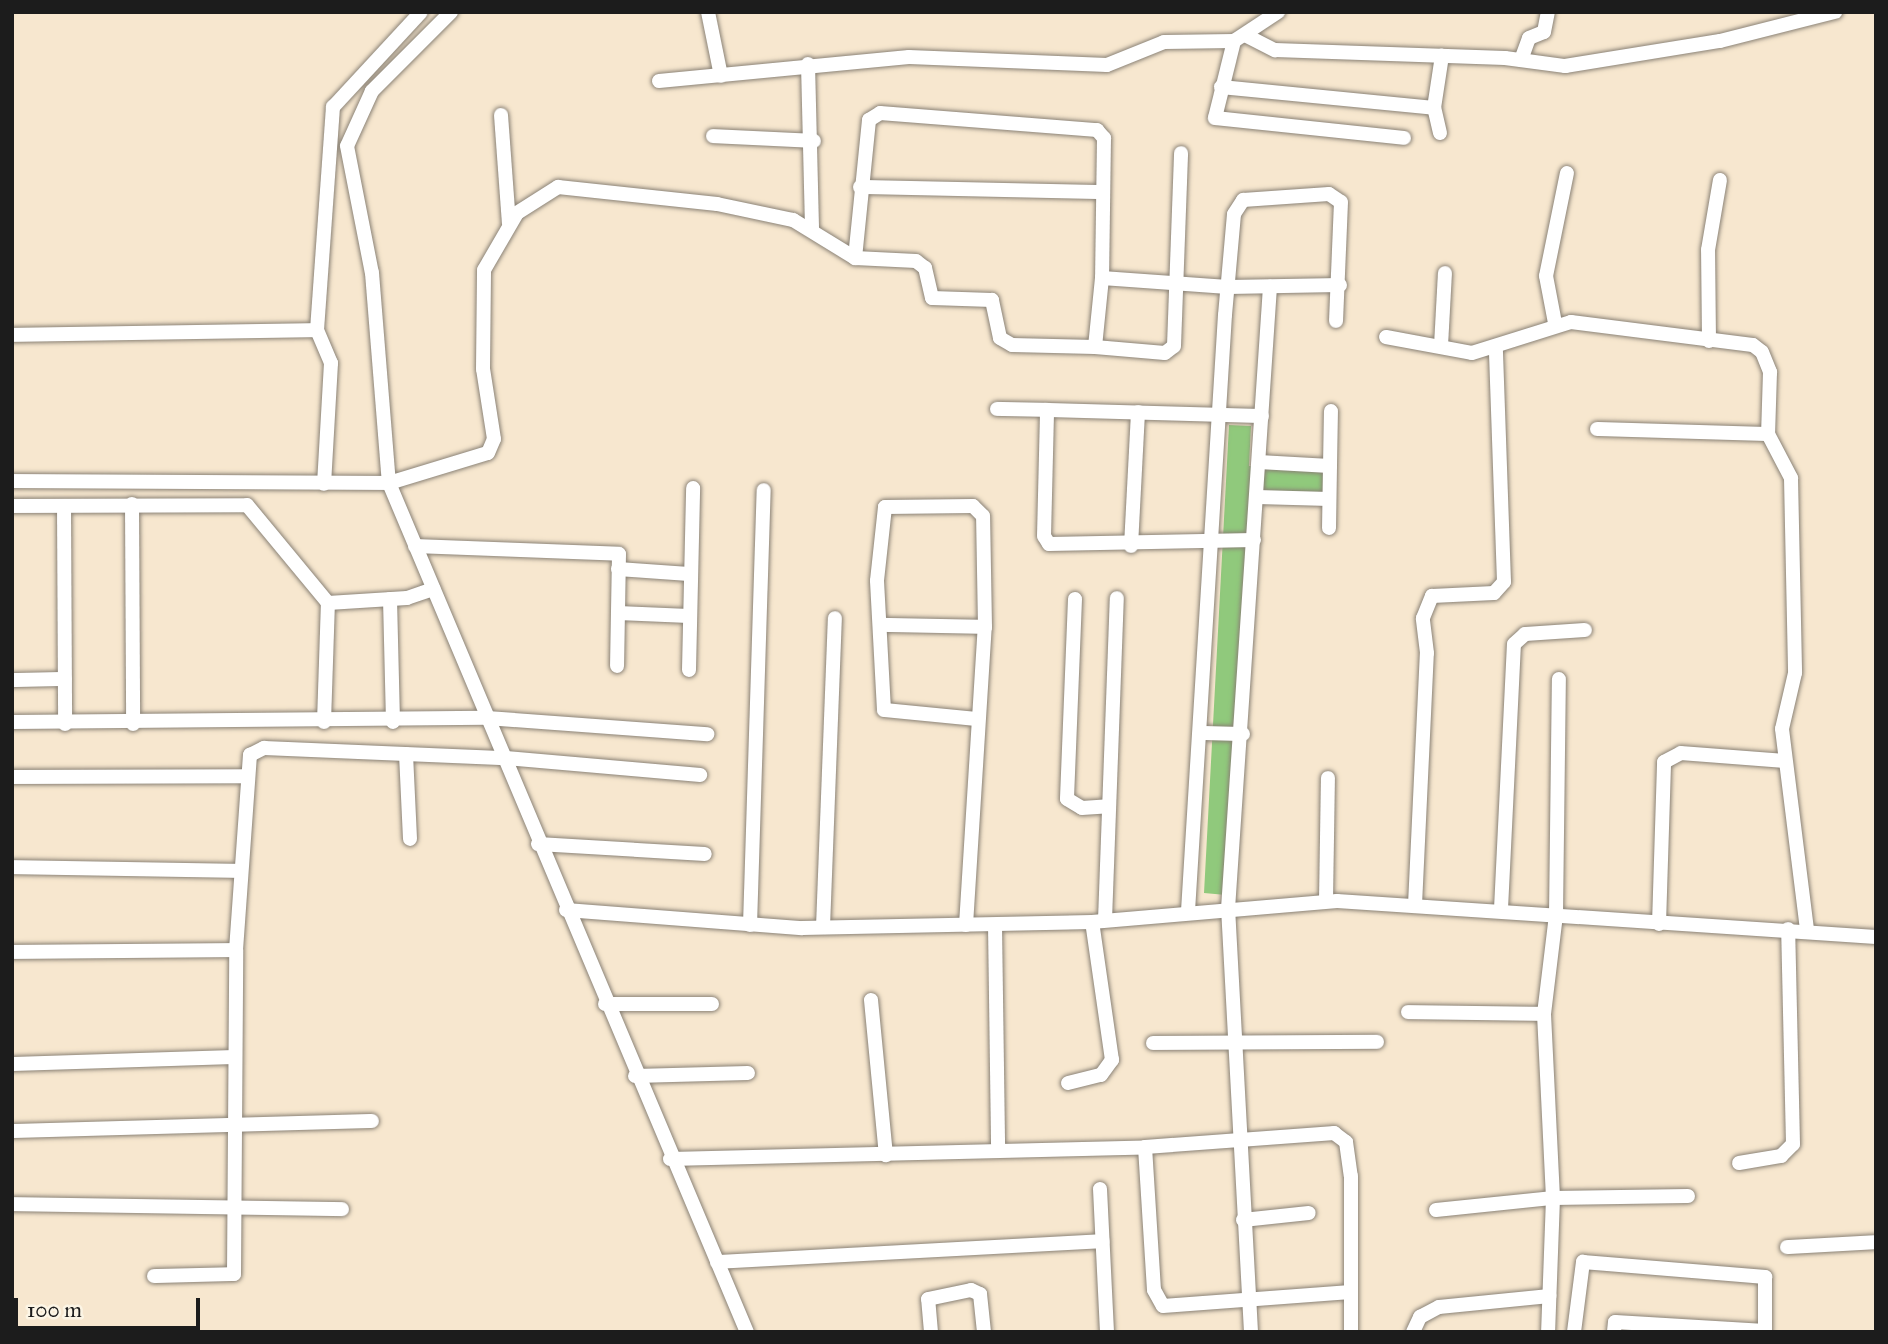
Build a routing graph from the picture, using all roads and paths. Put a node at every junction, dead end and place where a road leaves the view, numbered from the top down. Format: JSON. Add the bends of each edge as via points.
{"nodes":[{"id":1,"x":421,"y":12,"type":"edge"},
{"id":2,"x":451,"y":12,"type":"edge"},
{"id":3,"x":708,"y":12,"type":"edge"},
{"id":4,"x":1278,"y":12,"type":"edge"},
{"id":5,"x":1548,"y":12,"type":"edge"},
{"id":6,"x":1835,"y":12,"type":"edge"},
{"id":7,"x":1240,"y":38,"type":"junction"},
{"id":8,"x":1442,"y":56,"type":"junction"},
{"id":9,"x":1521,"y":60,"type":"junction"},
{"id":10,"x":808,"y":64,"type":"junction"},
{"id":11,"x":721,"y":76,"type":"junction"},
{"id":12,"x":659,"y":81,"type":"dead end"},
{"id":13,"x":1221,"y":87,"type":"junction"},
{"id":14,"x":1434,"y":108,"type":"junction"},
{"id":15,"x":501,"y":114,"type":"dead end"},
{"id":16,"x":1440,"y":133,"type":"dead end"},
{"id":17,"x":713,"y":136,"type":"dead end"},
{"id":18,"x":1404,"y":138,"type":"dead end"},
{"id":19,"x":814,"y":141,"type":"junction"},
{"id":20,"x":1181,"y":153,"type":"dead end"},
{"id":21,"x":1567,"y":173,"type":"dead end"},
{"id":22,"x":1720,"y":180,"type":"dead end"},
{"id":23,"x":860,"y":187,"type":"junction"},
{"id":24,"x":1101,"y":192,"type":"junction"},
{"id":25,"x":509,"y":224,"type":"junction"},
{"id":26,"x":812,"y":229,"type":"junction"},
{"id":27,"x":855,"y":258,"type":"junction"},
{"id":28,"x":1444,"y":273,"type":"dead end"},
{"id":29,"x":1102,"y":278,"type":"junction"},
{"id":30,"x":1171,"y":282,"type":"junction"},
{"id":31,"x":1340,"y":285,"type":"junction"},
{"id":32,"x":1270,"y":286,"type":"junction"},
{"id":33,"x":1228,"y":287,"type":"junction"},
{"id":34,"x":1336,"y":321,"type":"dead end"},
{"id":35,"x":1555,"y":323,"type":"junction"},
{"id":36,"x":317,"y":330,"type":"junction"},
{"id":37,"x":12,"y":335,"type":"edge"},
{"id":38,"x":1386,"y":337,"type":"dead end"},
{"id":39,"x":1709,"y":341,"type":"junction"},
{"id":40,"x":1441,"y":346,"type":"junction"},
{"id":41,"x":1095,"y":347,"type":"junction"},
{"id":42,"x":1496,"y":350,"type":"junction"},
{"id":43,"x":997,"y":409,"type":"dead end"},
{"id":44,"x":1047,"y":410,"type":"junction"},
{"id":45,"x":1331,"y":411,"type":"dead end"},
{"id":46,"x":1138,"y":412,"type":"junction"},
{"id":47,"x":1220,"y":414,"type":"junction"},
{"id":48,"x":1262,"y":416,"type":"junction"},
{"id":49,"x":1597,"y":429,"type":"dead end"},
{"id":50,"x":1768,"y":434,"type":"junction"},
{"id":51,"x":1259,"y":462,"type":"junction"},
{"id":52,"x":1330,"y":466,"type":"junction"},
{"id":53,"x":12,"y":481,"type":"edge"},
{"id":54,"x":389,"y":483,"type":"junction"},
{"id":55,"x":324,"y":484,"type":"junction"},
{"id":56,"x":692,"y":488,"type":"dead end"},
{"id":57,"x":764,"y":490,"type":"dead end"},
{"id":58,"x":1257,"y":497,"type":"junction"},
{"id":59,"x":1329,"y":499,"type":"junction"},
{"id":60,"x":132,"y":504,"type":"junction"},
{"id":61,"x":12,"y":506,"type":"edge"},
{"id":62,"x":64,"y":506,"type":"junction"},
{"id":63,"x":1329,"y":528,"type":"dead end"},
{"id":64,"x":1254,"y":540,"type":"junction"},
{"id":65,"x":1212,"y":544,"type":"junction"},
{"id":66,"x":415,"y":546,"type":"junction"},
{"id":67,"x":1131,"y":546,"type":"junction"},
{"id":68,"x":618,"y":569,"type":"junction"},
{"id":69,"x":690,"y":574,"type":"junction"},
{"id":70,"x":433,"y":589,"type":"junction"},
{"id":71,"x":1117,"y":598,"type":"dead end"},
{"id":72,"x":390,"y":599,"type":"junction"},
{"id":73,"x":1074,"y":599,"type":"dead end"},
{"id":74,"x":328,"y":603,"type":"junction"},
{"id":75,"x":618,"y":613,"type":"junction"},
{"id":76,"x":689,"y":617,"type":"junction"},
{"id":77,"x":835,"y":618,"type":"dead end"},
{"id":78,"x":884,"y":625,"type":"junction"},
{"id":79,"x":985,"y":627,"type":"junction"},
{"id":80,"x":1585,"y":630,"type":"dead end"},
{"id":81,"x":617,"y":666,"type":"dead end"},
{"id":82,"x":689,"y":670,"type":"dead end"},
{"id":83,"x":65,"y":679,"type":"junction"},
{"id":84,"x":1559,"y":679,"type":"dead end"},
{"id":85,"x":12,"y":680,"type":"edge"},
{"id":86,"x":487,"y":718,"type":"junction"},
{"id":87,"x":975,"y":719,"type":"junction"},
{"id":88,"x":12,"y":722,"type":"edge"},
{"id":89,"x":324,"y":722,"type":"junction"},
{"id":90,"x":393,"y":722,"type":"junction"},
{"id":91,"x":65,"y":724,"type":"junction"},
{"id":92,"x":133,"y":724,"type":"junction"},
{"id":93,"x":1202,"y":733,"type":"junction"},
{"id":94,"x":707,"y":734,"type":"dead end"},
{"id":95,"x":1243,"y":734,"type":"junction"},
{"id":96,"x":406,"y":754,"type":"junction"},
{"id":97,"x":506,"y":758,"type":"junction"},
{"id":98,"x":1785,"y":761,"type":"junction"},
{"id":99,"x":699,"y":775,"type":"dead end"},
{"id":100,"x":246,"y":776,"type":"junction"},
{"id":101,"x":12,"y":777,"type":"edge"},
{"id":102,"x":1328,"y":778,"type":"dead end"},
{"id":103,"x":1108,"y":806,"type":"junction"},
{"id":104,"x":410,"y":839,"type":"dead end"},
{"id":105,"x":538,"y":844,"type":"junction"},
{"id":106,"x":705,"y":853,"type":"dead end"},
{"id":107,"x":12,"y":867,"type":"edge"},
{"id":108,"x":239,"y":871,"type":"junction"},
{"id":109,"x":1326,"y":901,"type":"junction"},
{"id":110,"x":1415,"y":905,"type":"junction"},
{"id":111,"x":1228,"y":909,"type":"junction"},
{"id":112,"x":1501,"y":909,"type":"junction"},
{"id":113,"x":565,"y":910,"type":"junction"},
{"id":114,"x":1188,"y":911,"type":"junction"},
{"id":115,"x":1556,"y":915,"type":"junction"},
{"id":116,"x":1099,"y":921,"type":"junction"},
{"id":117,"x":1660,"y":924,"type":"junction"},
{"id":118,"x":750,"y":925,"type":"junction"},
{"id":119,"x":966,"y":925,"type":"junction"},
{"id":120,"x":995,"y":925,"type":"junction"},
{"id":121,"x":823,"y":927,"type":"junction"},
{"id":122,"x":1788,"y":929,"type":"junction"},
{"id":123,"x":1807,"y":930,"type":"junction"},
{"id":124,"x":1876,"y":937,"type":"edge"},
{"id":125,"x":236,"y":950,"type":"junction"},
{"id":126,"x":12,"y":952,"type":"edge"},
{"id":127,"x":872,"y":1000,"type":"dead end"},
{"id":128,"x":605,"y":1004,"type":"junction"},
{"id":129,"x":712,"y":1004,"type":"dead end"},
{"id":130,"x":1408,"y":1012,"type":"dead end"},
{"id":131,"x":1544,"y":1014,"type":"junction"},
{"id":132,"x":1233,"y":1042,"type":"junction"},
{"id":133,"x":1377,"y":1042,"type":"dead end"},
{"id":134,"x":1153,"y":1043,"type":"dead end"},
{"id":135,"x":235,"y":1057,"type":"junction"},
{"id":136,"x":12,"y":1064,"type":"edge"},
{"id":137,"x":748,"y":1073,"type":"dead end"},
{"id":138,"x":635,"y":1076,"type":"junction"},
{"id":139,"x":1068,"y":1083,"type":"dead end"},
{"id":140,"x":372,"y":1121,"type":"dead end"},
{"id":141,"x":233,"y":1127,"type":"junction"},
{"id":142,"x":12,"y":1131,"type":"edge"},
{"id":143,"x":1239,"y":1139,"type":"junction"},
{"id":144,"x":998,"y":1147,"type":"junction"},
{"id":145,"x":1145,"y":1147,"type":"junction"},
{"id":146,"x":886,"y":1155,"type":"junction"},
{"id":147,"x":670,"y":1158,"type":"junction"},
{"id":148,"x":1739,"y":1163,"type":"dead end"},
{"id":149,"x":1100,"y":1189,"type":"dead end"},
{"id":150,"x":1688,"y":1196,"type":"dead end"},
{"id":151,"x":1553,"y":1198,"type":"junction"},
{"id":152,"x":12,"y":1204,"type":"edge"},
{"id":153,"x":235,"y":1204,"type":"junction"},
{"id":154,"x":342,"y":1209,"type":"dead end"},
{"id":155,"x":1436,"y":1210,"type":"dead end"},
{"id":156,"x":1309,"y":1213,"type":"dead end"},
{"id":157,"x":1242,"y":1220,"type":"junction"},
{"id":158,"x":1102,"y":1241,"type":"junction"},
{"id":159,"x":1876,"y":1242,"type":"edge"},
{"id":160,"x":1787,"y":1247,"type":"dead end"},
{"id":161,"x":717,"y":1262,"type":"junction"},
{"id":162,"x":154,"y":1276,"type":"dead end"},
{"id":163,"x":1350,"y":1292,"type":"junction"},
{"id":164,"x":1549,"y":1296,"type":"junction"},
{"id":165,"x":1246,"y":1303,"type":"junction"},
{"id":166,"x":747,"y":1332,"type":"edge"},
{"id":167,"x":931,"y":1332,"type":"edge"},
{"id":168,"x":984,"y":1332,"type":"edge"},
{"id":169,"x":1107,"y":1332,"type":"edge"},
{"id":170,"x":1251,"y":1332,"type":"edge"},
{"id":171,"x":1352,"y":1332,"type":"edge"},
{"id":172,"x":1413,"y":1332,"type":"edge"},
{"id":173,"x":1548,"y":1332,"type":"edge"},
{"id":174,"x":1574,"y":1332,"type":"edge"},
{"id":175,"x":1614,"y":1332,"type":"edge"}],
"edges":[{"from":1,"to":36,"type":"street","via":[[333,107]]},
{"from":2,"to":54,"type":"street","via":[[372,91],[347,146],[372,272]]},
{"from":3,"to":11,"type":"street"},
{"from":4,"to":7,"type":"street"},
{"from":5,"to":9,"type":"street","via":[[1544,32],[1529,38]]},
{"from":6,"to":9,"type":"street","via":[[1720,41],[1565,66]]},
{"from":7,"to":8,"type":"street","via":[[1275,50]]},
{"from":7,"to":10,"type":"street","via":[[1164,42],[1107,65],[909,57]]},
{"from":7,"to":13,"type":"street"},
{"from":8,"to":9,"type":"street"},
{"from":8,"to":14,"type":"street"},
{"from":10,"to":11,"type":"street"},
{"from":10,"to":19,"type":"street"},
{"from":11,"to":12,"type":"street"},
{"from":13,"to":14,"type":"street"},
{"from":13,"to":18,"type":"street","via":[[1215,118]]},
{"from":14,"to":16,"type":"street"},
{"from":15,"to":25,"type":"street"},
{"from":17,"to":19,"type":"street"},
{"from":19,"to":26,"type":"street"},
{"from":20,"to":30,"type":"street"},
{"from":21,"to":35,"type":"street","via":[[1546,276]]},
{"from":22,"to":39,"type":"street","via":[[1708,250]]},
{"from":23,"to":24,"type":"street"},
{"from":23,"to":24,"type":"street","via":[[866,127],[880,113],[1097,130],[1104,138]]},
{"from":23,"to":27,"type":"street"},
{"from":24,"to":29,"type":"street"},
{"from":25,"to":26,"type":"street","via":[[547,190],[567,186],[718,204]]},
{"from":25,"to":54,"type":"street","via":[[481,290],[492,446],[479,457]]},
{"from":26,"to":27,"type":"street"},
{"from":27,"to":41,"type":"street","via":[[916,261],[925,268],[932,298],[992,300],[1005,342]]},
{"from":28,"to":40,"type":"street"},
{"from":29,"to":30,"type":"street"},
{"from":29,"to":41,"type":"street"},
{"from":30,"to":33,"type":"street"},
{"from":30,"to":41,"type":"street","via":[[1171,350]]},
{"from":31,"to":32,"type":"street"},
{"from":31,"to":33,"type":"street","via":[[1344,211],[1329,194],[1243,200],[1234,214]]},
{"from":31,"to":34,"type":"street"},
{"from":32,"to":33,"type":"street"},
{"from":32,"to":48,"type":"street"},
{"from":33,"to":47,"type":"street"},
{"from":35,"to":39,"type":"street"},
{"from":35,"to":42,"type":"street"},
{"from":36,"to":37,"type":"street"},
{"from":36,"to":55,"type":"street","via":[[331,363]]},
{"from":38,"to":40,"type":"street"},
{"from":39,"to":50,"type":"street","via":[[1753,345],[1762,352],[1770,372]]},
{"from":40,"to":42,"type":"street"},
{"from":42,"to":110,"type":"street","via":[[1504,582],[1494,593],[1432,596],[1423,618],[1427,653]]},
{"from":43,"to":44,"type":"street"},
{"from":44,"to":46,"type":"street"},
{"from":44,"to":67,"type":"street","via":[[1046,541]]},
{"from":45,"to":52,"type":"street"},
{"from":46,"to":47,"type":"street"},
{"from":46,"to":67,"type":"street"},
{"from":47,"to":48,"type":"street"},
{"from":47,"to":65,"type":"street"},
{"from":48,"to":51,"type":"street"},
{"from":49,"to":50,"type":"street"},
{"from":50,"to":98,"type":"street","via":[[1791,478],[1795,673],[1782,719]]},
{"from":51,"to":52,"type":"street"},
{"from":51,"to":58,"type":"street"},
{"from":52,"to":59,"type":"street"},
{"from":53,"to":55,"type":"street"},
{"from":54,"to":55,"type":"street"},
{"from":54,"to":66,"type":"street"},
{"from":56,"to":69,"type":"street"},
{"from":57,"to":118,"type":"street"},
{"from":58,"to":59,"type":"street"},
{"from":58,"to":64,"type":"street"},
{"from":59,"to":63,"type":"street"},
{"from":60,"to":62,"type":"street"},
{"from":60,"to":74,"type":"street","via":[[252,507]]},
{"from":60,"to":92,"type":"street"},
{"from":61,"to":62,"type":"street"},
{"from":62,"to":83,"type":"street"},
{"from":64,"to":65,"type":"street"},
{"from":64,"to":95,"type":"street"},
{"from":65,"to":67,"type":"street"},
{"from":65,"to":93,"type":"street"},
{"from":66,"to":68,"type":"street","via":[[619,554]]},
{"from":66,"to":70,"type":"street"},
{"from":68,"to":69,"type":"street"},
{"from":68,"to":75,"type":"street"},
{"from":69,"to":76,"type":"street"},
{"from":70,"to":72,"type":"street"},
{"from":70,"to":86,"type":"street"},
{"from":71,"to":103,"type":"street"},
{"from":72,"to":74,"type":"street"},
{"from":72,"to":90,"type":"street"},
{"from":73,"to":103,"type":"street","via":[[1067,799],[1082,808]]},
{"from":74,"to":89,"type":"street"},
{"from":75,"to":76,"type":"street"},
{"from":75,"to":81,"type":"street"},
{"from":76,"to":82,"type":"street"},
{"from":77,"to":121,"type":"street"},
{"from":78,"to":79,"type":"street"},
{"from":78,"to":79,"type":"street","via":[[877,581],[883,510],[973,506],[982,512],[984,524]]},
{"from":78,"to":87,"type":"street","via":[[884,710]]},
{"from":79,"to":87,"type":"street"},
{"from":80,"to":112,"type":"street","via":[[1525,634],[1514,644]]},
{"from":83,"to":85,"type":"street"},
{"from":83,"to":91,"type":"street"},
{"from":84,"to":115,"type":"street"},
{"from":86,"to":90,"type":"street"},
{"from":86,"to":94,"type":"street"},
{"from":86,"to":97,"type":"street"},
{"from":87,"to":119,"type":"street"},
{"from":88,"to":91,"type":"street"},
{"from":89,"to":90,"type":"street"},
{"from":89,"to":92,"type":"street"},
{"from":91,"to":92,"type":"street"},
{"from":93,"to":95,"type":"street"},
{"from":93,"to":114,"type":"street"},
{"from":95,"to":111,"type":"street"},
{"from":96,"to":97,"type":"street"},
{"from":96,"to":100,"type":"street","via":[[264,748],[250,755]]},
{"from":96,"to":104,"type":"street"},
{"from":97,"to":99,"type":"street"},
{"from":97,"to":105,"type":"street"},
{"from":98,"to":117,"type":"street","via":[[1681,753],[1664,762]]},
{"from":98,"to":123,"type":"street"},
{"from":100,"to":101,"type":"street"},
{"from":100,"to":108,"type":"street"},
{"from":102,"to":109,"type":"street"},
{"from":103,"to":116,"type":"street"},
{"from":105,"to":106,"type":"street"},
{"from":105,"to":113,"type":"street"},
{"from":107,"to":108,"type":"street"},
{"from":108,"to":125,"type":"street"},
{"from":109,"to":110,"type":"street"},
{"from":109,"to":111,"type":"street"},
{"from":110,"to":112,"type":"street"},
{"from":111,"to":114,"type":"street"},
{"from":111,"to":132,"type":"street"},
{"from":112,"to":115,"type":"street"},
{"from":113,"to":118,"type":"street"},
{"from":113,"to":128,"type":"street"},
{"from":114,"to":116,"type":"street"},
{"from":115,"to":117,"type":"street"},
{"from":115,"to":131,"type":"street"},
{"from":116,"to":120,"type":"street"},
{"from":116,"to":139,"type":"street","via":[[1112,1060],[1101,1075]]},
{"from":117,"to":122,"type":"street"},
{"from":118,"to":121,"type":"street"},
{"from":119,"to":120,"type":"street"},
{"from":119,"to":121,"type":"street"},
{"from":120,"to":144,"type":"street"},
{"from":122,"to":123,"type":"street"},
{"from":122,"to":148,"type":"street","via":[[1793,1144],[1781,1156]]},
{"from":123,"to":124,"type":"street"},
{"from":125,"to":126,"type":"street"},
{"from":125,"to":135,"type":"street"},
{"from":127,"to":146,"type":"street"},
{"from":128,"to":129,"type":"street"},
{"from":128,"to":138,"type":"street"},
{"from":130,"to":131,"type":"street"},
{"from":131,"to":151,"type":"street"},
{"from":132,"to":133,"type":"street"},
{"from":132,"to":134,"type":"street"},
{"from":132,"to":143,"type":"street"},
{"from":135,"to":136,"type":"street"},
{"from":135,"to":141,"type":"street"},
{"from":137,"to":138,"type":"street"},
{"from":138,"to":147,"type":"street"},
{"from":140,"to":141,"type":"street"},
{"from":141,"to":142,"type":"street"},
{"from":141,"to":153,"type":"street"},
{"from":143,"to":145,"type":"street"},
{"from":143,"to":157,"type":"street"},
{"from":143,"to":163,"type":"street","via":[[1334,1133],[1346,1142]]},
{"from":144,"to":145,"type":"street"},
{"from":144,"to":146,"type":"street"},
{"from":145,"to":165,"type":"street","via":[[1156,1300],[1172,1307]]},
{"from":146,"to":147,"type":"street"},
{"from":147,"to":161,"type":"street"},
{"from":149,"to":158,"type":"street"},
{"from":150,"to":151,"type":"street"},
{"from":151,"to":155,"type":"street"},
{"from":151,"to":164,"type":"street"},
{"from":152,"to":153,"type":"street"},
{"from":153,"to":154,"type":"street"},
{"from":153,"to":162,"type":"street","via":[[230,1278]]},
{"from":156,"to":157,"type":"street"},
{"from":157,"to":165,"type":"street"},
{"from":158,"to":161,"type":"street"},
{"from":158,"to":169,"type":"street"},
{"from":159,"to":160,"type":"street"},
{"from":161,"to":166,"type":"street"},
{"from":163,"to":165,"type":"street"},
{"from":163,"to":171,"type":"street"},
{"from":164,"to":172,"type":"street","via":[[1440,1307],[1420,1317]]},
{"from":164,"to":173,"type":"street"},
{"from":165,"to":170,"type":"street"},
{"from":167,"to":168,"type":"street","via":[[928,1299],[971,1290],[979,1294]]},
{"from":174,"to":175,"type":"street","via":[[1583,1262],[1765,1277],[1765,1331],[1615,1322]]}]}
